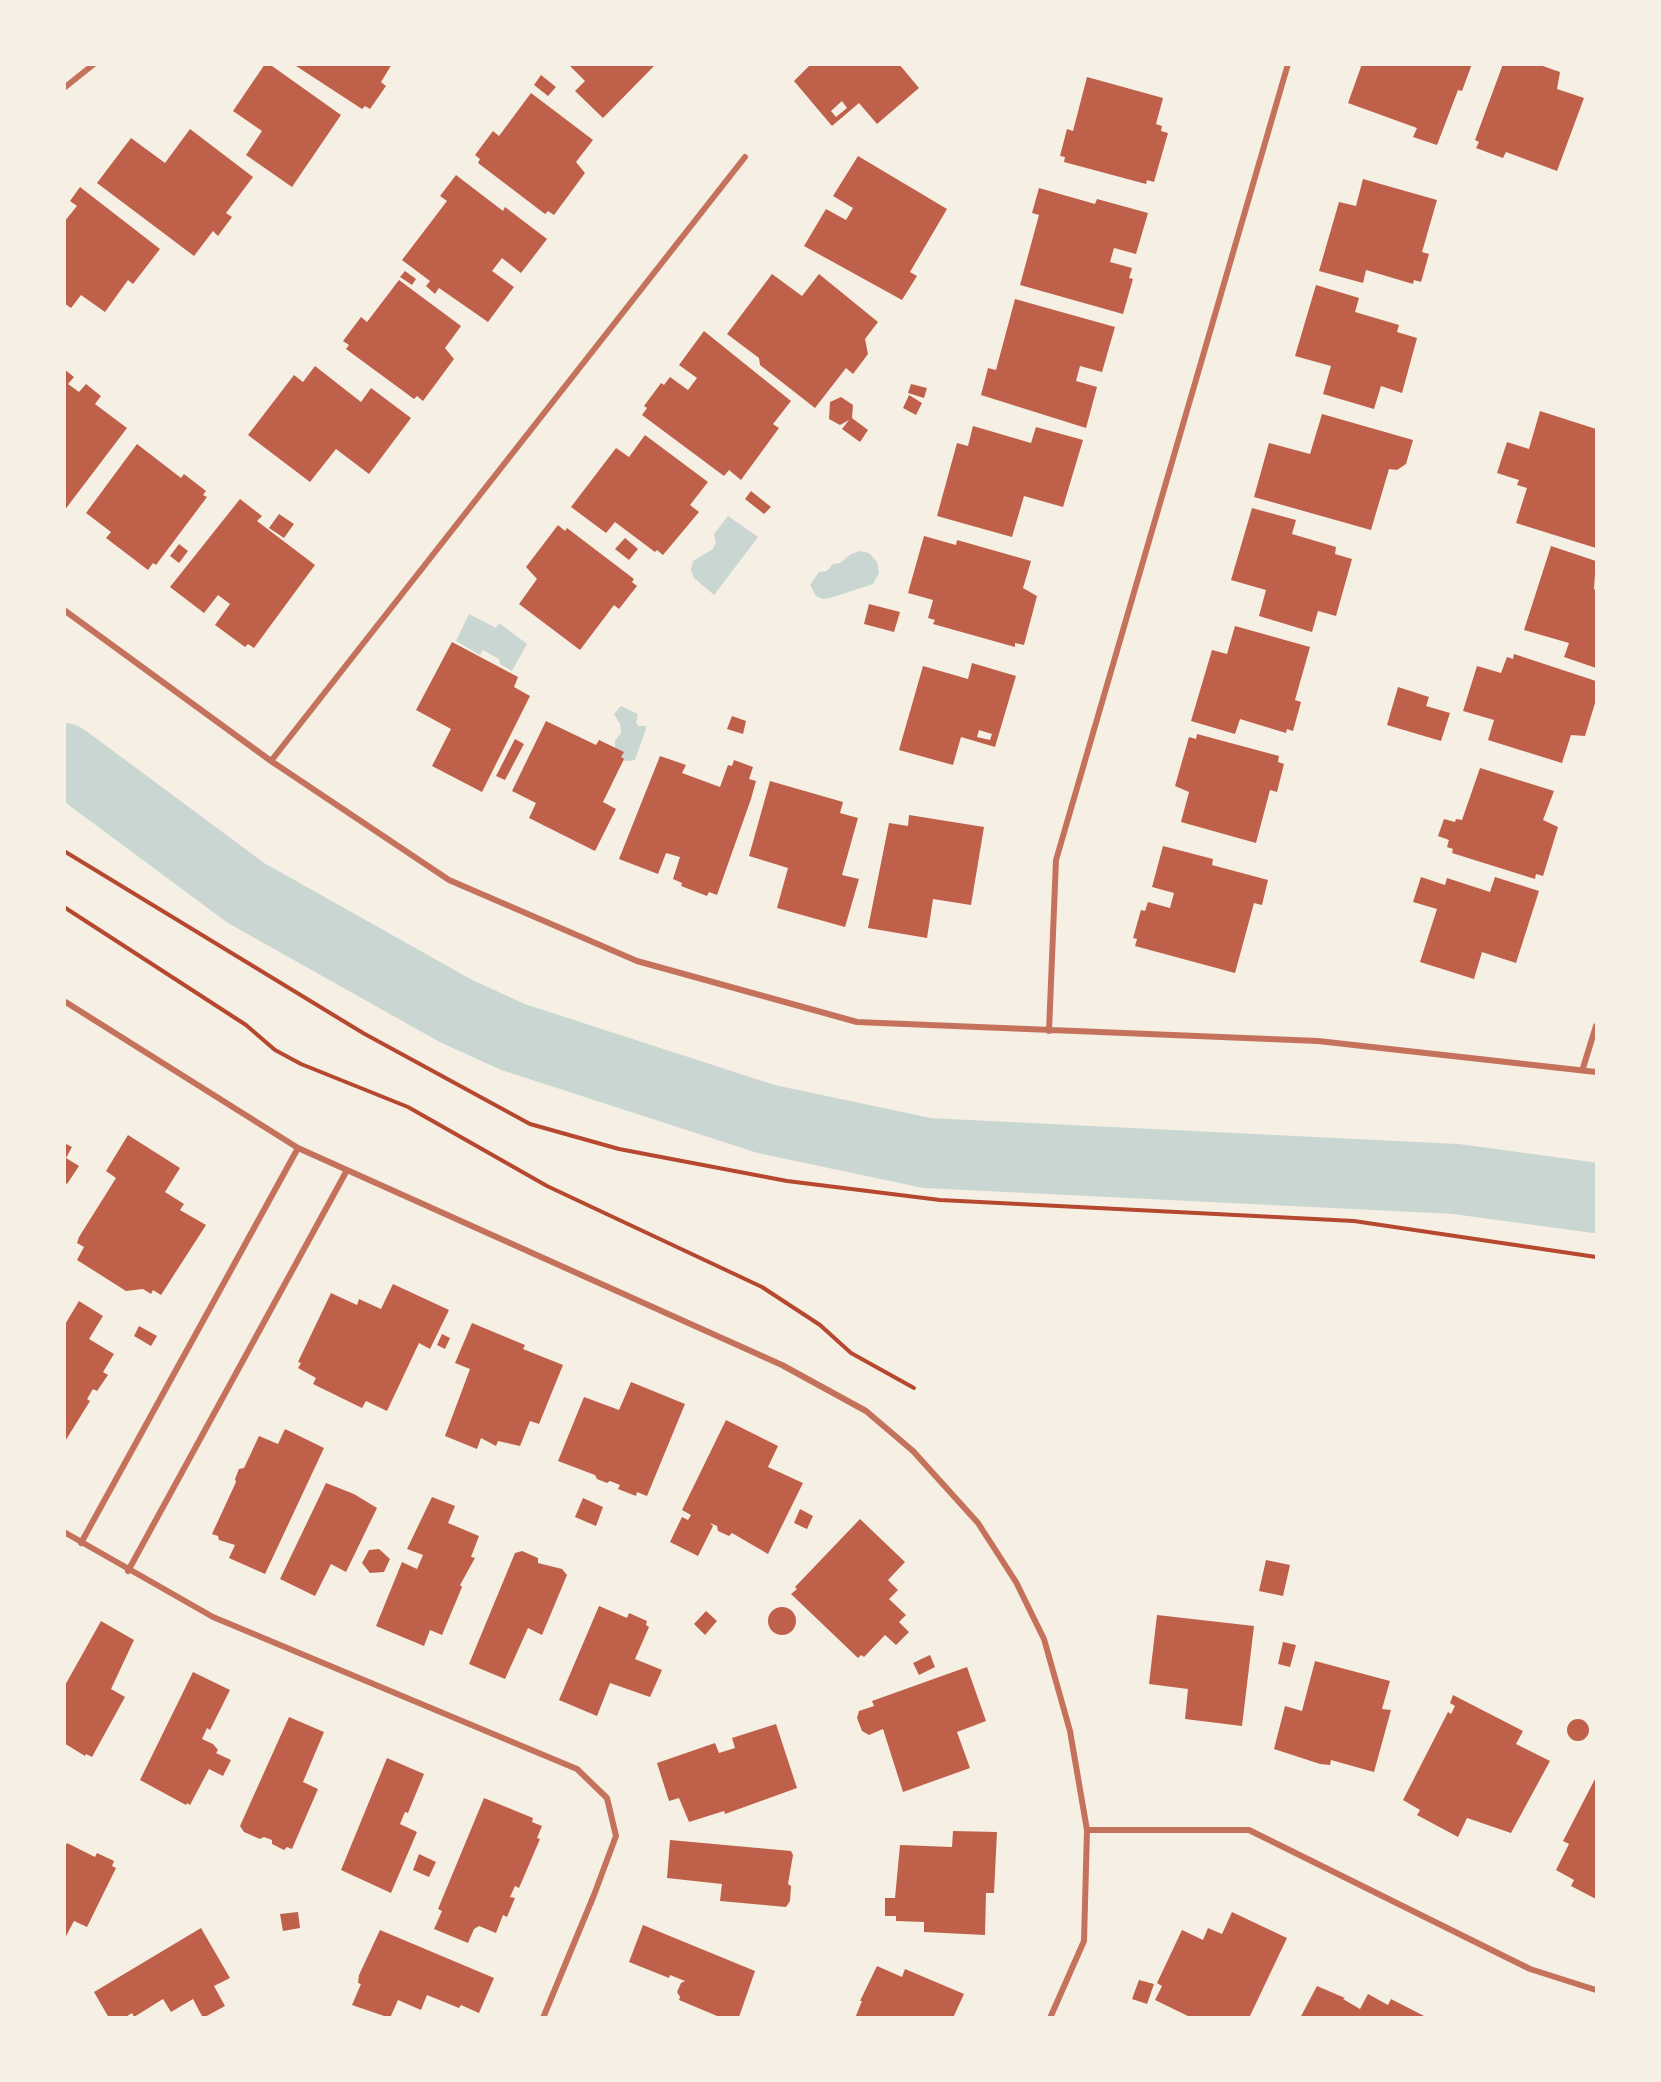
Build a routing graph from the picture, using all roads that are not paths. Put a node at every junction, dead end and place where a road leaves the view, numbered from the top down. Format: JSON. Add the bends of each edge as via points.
{"nodes":[{"id":1,"x":94,"y":64,"type":"edge"},
{"id":2,"x":1288,"y":64,"type":"edge"},
{"id":3,"x":64,"y":88,"type":"edge"},
{"id":4,"x":745,"y":157,"type":"dead end"},
{"id":5,"x":64,"y":610,"type":"edge"},
{"id":6,"x":271,"y":761,"type":"junction"},
{"id":7,"x":64,"y":1001,"type":"edge"},
{"id":8,"x":1596,"y":1026,"type":"edge"},
{"id":9,"x":1049,"y":1031,"type":"junction"},
{"id":10,"x":1583,"y":1068,"type":"junction"},
{"id":11,"x":1596,"y":1072,"type":"edge"},
{"id":12,"x":298,"y":1148,"type":"junction"},
{"id":13,"x":346,"y":1172,"type":"junction"},
{"id":14,"x":64,"y":1532,"type":"edge"},
{"id":15,"x":81,"y":1543,"type":"junction"},
{"id":16,"x":128,"y":1570,"type":"junction"},
{"id":17,"x":1087,"y":1830,"type":"junction"},
{"id":18,"x":1596,"y":1990,"type":"edge"},
{"id":19,"x":543,"y":2018,"type":"edge"},
{"id":20,"x":1050,"y":2018,"type":"edge"}],
"edges":[{"from":1,"to":3,"type":"street"},
{"from":2,"to":9,"type":"street","via":[[1056,860]]},
{"from":4,"to":6,"type":"street"},
{"from":5,"to":6,"type":"street"},
{"from":6,"to":9,"type":"street","via":[[449,880],[638,961],[857,1022]]},
{"from":7,"to":12,"type":"street"},
{"from":8,"to":10,"type":"street"},
{"from":9,"to":10,"type":"street","via":[[1318,1041]]},
{"from":10,"to":11,"type":"street"},
{"from":12,"to":13,"type":"street"},
{"from":12,"to":15,"type":"street"},
{"from":13,"to":16,"type":"street"},
{"from":13,"to":17,"type":"street","via":[[782,1365],[866,1411],[913,1451],[978,1523],[1016,1582],[1044,1639],[1070,1731]]},
{"from":14,"to":15,"type":"street"},
{"from":15,"to":16,"type":"street"},
{"from":16,"to":19,"type":"street","via":[[213,1617],[577,1769],[607,1798],[616,1836]]},
{"from":17,"to":18,"type":"street","via":[[1249,1830],[1530,1969]]},
{"from":17,"to":20,"type":"street","via":[[1084,1941]]}]}
